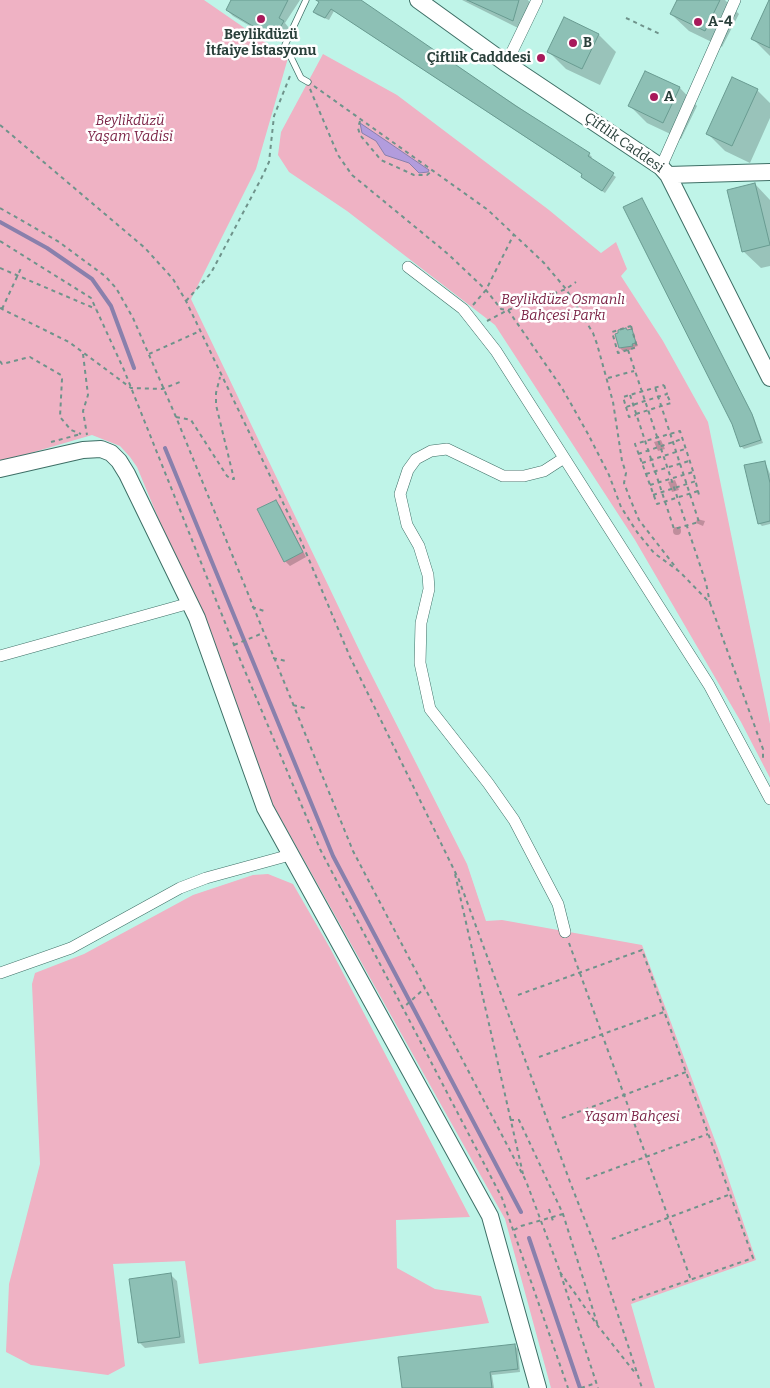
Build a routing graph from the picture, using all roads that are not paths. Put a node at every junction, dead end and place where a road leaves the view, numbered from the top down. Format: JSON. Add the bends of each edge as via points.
{"nodes":[{"id":1,"x":306,"y":0,"type":"edge"},
{"id":2,"x":418,"y":0,"type":"edge"},
{"id":3,"x":536,"y":0,"type":"edge"},
{"id":4,"x":735,"y":0,"type":"edge"},
{"id":5,"x":504,"y":62,"type":"junction"},
{"id":6,"x":308,"y":82,"type":"road end"},
{"id":7,"x":664,"y":171,"type":"junction"},
{"id":8,"x":770,"y":172,"type":"edge"},
{"id":9,"x":408,"y":267,"type":"dead end"},
{"id":10,"x":770,"y":378,"type":"edge"},
{"id":11,"x":564,"y":458,"type":"junction"},
{"id":12,"x":0,"y":469,"type":"edge"},
{"id":13,"x":190,"y":603,"type":"junction"},
{"id":14,"x":0,"y":656,"type":"edge"},
{"id":15,"x":770,"y":799,"type":"edge"},
{"id":16,"x":290,"y":855,"type":"junction"},
{"id":17,"x":565,"y":932,"type":"road end"},
{"id":18,"x":0,"y":973,"type":"edge"},
{"id":19,"x":538,"y":1388,"type":"edge"}],
"edges":[{"from":1,"to":6,"type":"lane","via":[[285,45],[301,78]]},
{"from":2,"to":5,"type":"street","name":"Çiftlik Caddesi"},
{"from":3,"to":5,"type":"street","via":[[509,58]]},
{"from":4,"to":7,"type":"street"},
{"from":5,"to":7,"type":"street","name":"Çiftlik Caddesi"},
{"from":7,"to":8,"type":"street"},
{"from":7,"to":10,"type":"street","name":"Çiftlik Caddesi"},
{"from":9,"to":11,"type":"street","via":[[462,309],[476,326],[496,351]]},
{"from":11,"to":15,"type":"street","via":[[709,685]]},
{"from":11,"to":17,"type":"street","via":[[544,471],[524,476],[503,476],[447,449],[431,451],[416,459],[408,470],[400,494],[407,525],[419,546],[428,575],[429,589],[421,623],[420,663],[430,709],[514,820],[558,904]]},
{"from":12,"to":13,"type":"street","via":[[83,450],[101,449],[111,453],[127,474]]},
{"from":13,"to":14,"type":"street"},
{"from":13,"to":16,"type":"street","via":[[265,808]]},
{"from":16,"to":18,"type":"street","via":[[180,888],[71,948]]},
{"from":16,"to":19,"type":"street","via":[[490,1216]]}]}
